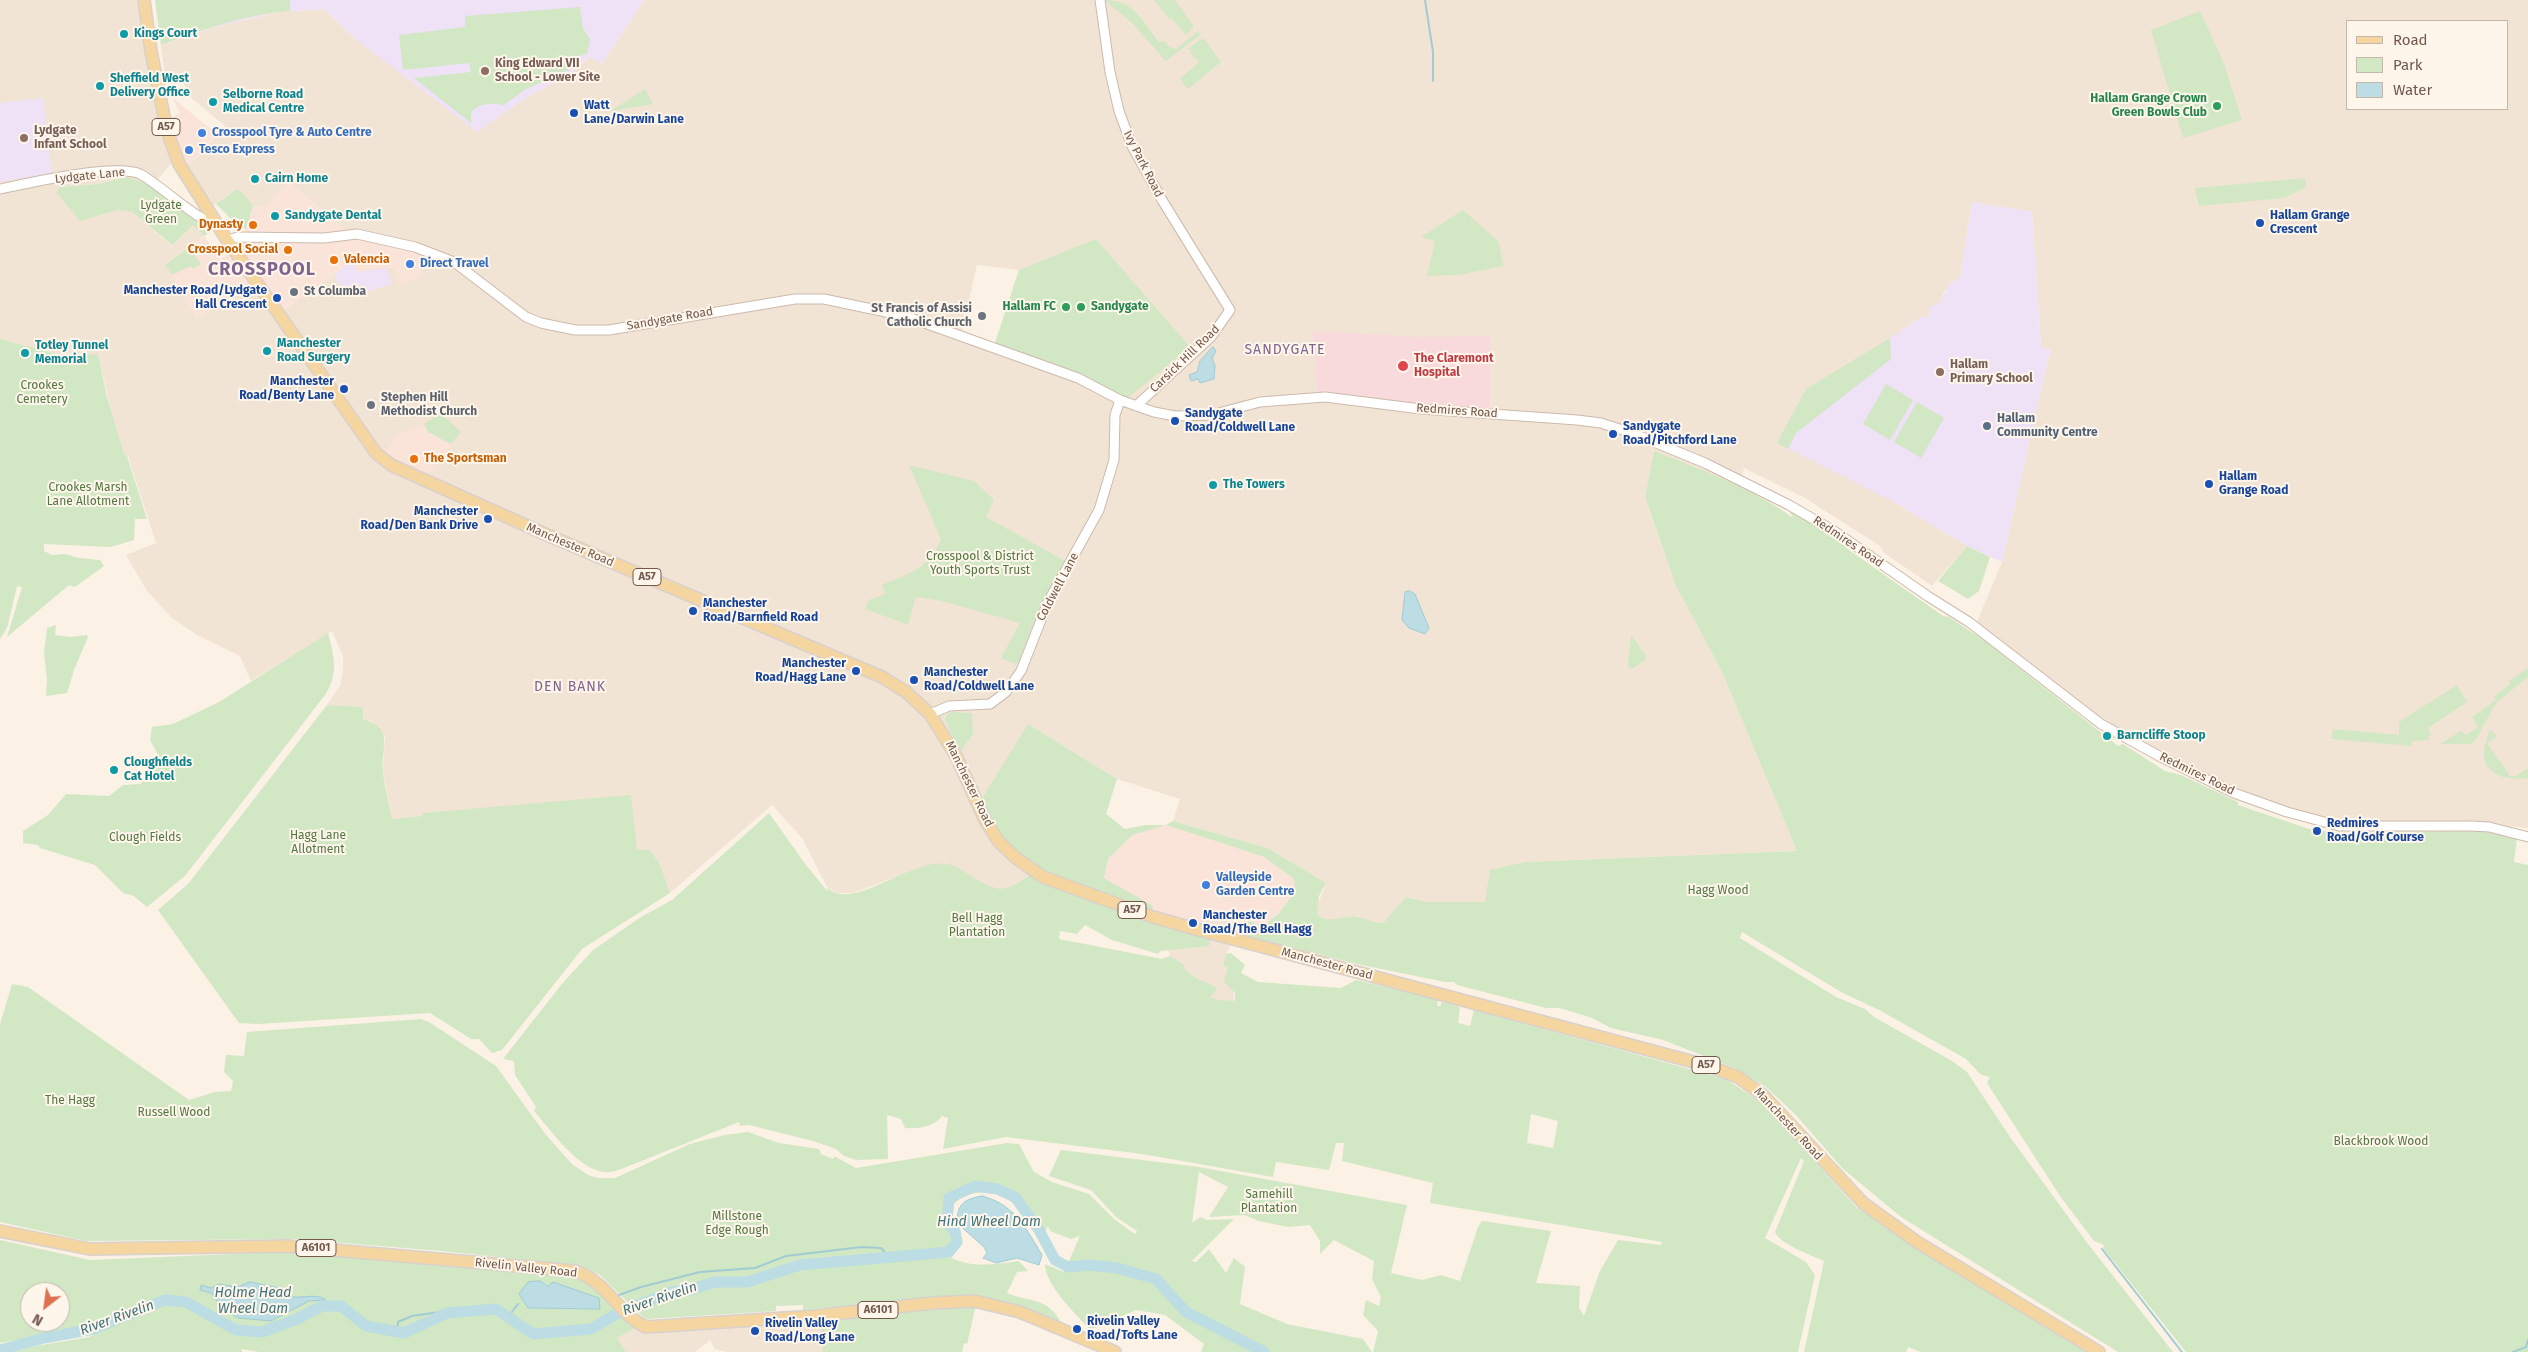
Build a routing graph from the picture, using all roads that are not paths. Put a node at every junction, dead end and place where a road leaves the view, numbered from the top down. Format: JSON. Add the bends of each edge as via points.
{"nodes":[{"id":1,"x":144,"y":0,"type":"edge"},
{"id":2,"x":1100,"y":0,"type":"edge"},
{"id":3,"x":0,"y":189,"type":"edge"},
{"id":4,"x":209,"y":211,"type":"junction"},
{"id":5,"x":197,"y":214,"type":"junction"},
{"id":6,"x":217,"y":224,"type":"junction"},
{"id":7,"x":227,"y":240,"type":"junction"},
{"id":8,"x":1230,"y":310,"type":"joint"},
{"id":9,"x":1120,"y":400,"type":"junction"},
{"id":10,"x":1136,"y":406,"type":"junction"},
{"id":11,"x":930,"y":714,"type":"junction"},
{"id":12,"x":2528,"y":837,"type":"edge"},
{"id":13,"x":0,"y":1231,"type":"edge"},
{"id":14,"x":1115,"y":1352,"type":"edge"},
{"id":15,"x":2099,"y":1352,"type":"edge"}],
"edges":[{"from":1,"to":4,"type":"main road","name":"Manchester Road","number":"A57","via":[[171,147],[184,174]]},
{"from":2,"to":8,"type":"street","name":"Ivy Park Road","via":[[1110,72],[1132,146]]},
{"from":3,"to":5,"type":"street","name":"Lydgate Lane","via":[[129,171],[156,184]]},
{"from":4,"to":5,"type":"street"},
{"from":4,"to":6,"type":"main road","name":"Manchester Road","number":"A57"},
{"from":5,"to":6,"type":"street","name":"Lydgate Lane"},
{"from":6,"to":7,"type":"main road","name":"Manchester Road","number":"A57"},
{"from":7,"to":9,"type":"street","name":"Sandygate Road","via":[[358,234],[415,247],[434,253],[469,272],[526,316],[541,323],[575,330],[609,330],[795,299],[843,301],[934,326],[1078,378]]},
{"from":7,"to":11,"type":"main road","name":"Manchester Road","number":"A57","via":[[376,453],[391,465],[545,534],[859,666],[903,690]]},
{"from":8,"to":10,"type":"street","name":"Carsick Hill Road","via":[[1211,337]]},
{"from":9,"to":10,"type":"street","name":"Redmires Road"},
{"from":9,"to":11,"type":"street","name":"Coldwell Lane","via":[[1115,415],[1114,460],[1100,510],[1048,602],[1021,671],[1006,692],[990,704],[949,706]]},
{"from":10,"to":12,"type":"street","name":"Redmires Road","via":[[1154,412],[1194,417],[1260,402],[1325,397],[1421,409],[1577,420],[1616,428],[1721,471],[1827,526],[1969,622],[2101,724],[2234,792],[2287,812],[2339,826],[2489,827]]},
{"from":11,"to":15,"type":"main road","name":"Manchester Road","number":"A57","via":[[956,756],[986,822],[999,842],[1037,874],[1062,886],[1160,919],[1724,1070],[1764,1096],[1863,1203],[1917,1242]]},
{"from":13,"to":14,"type":"main road","name":"Rivelin Valley Road","number":"A6101","via":[[90,1249],[288,1246],[575,1271],[592,1278],[646,1326],[824,1315],[974,1301],[1020,1312]]}]}
